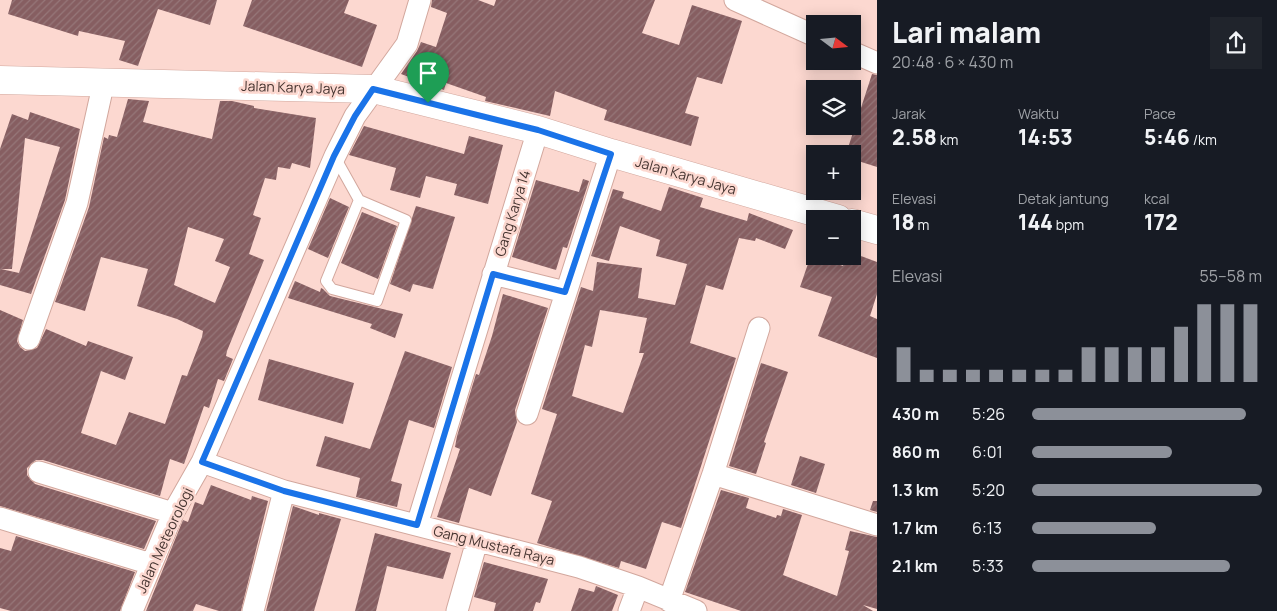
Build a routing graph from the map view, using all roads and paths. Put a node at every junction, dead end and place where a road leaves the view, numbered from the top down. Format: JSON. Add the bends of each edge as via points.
{"nodes":[{"id":1,"x":738,"y":1,"type":"edge"},
{"id":2,"x":417,"y":3,"type":"edge"},
{"id":3,"x":806,"y":32,"type":"edge"},
{"id":4,"x":861,"y":56,"type":"edge"},
{"id":5,"x":877,"y":63,"type":"edge"},
{"id":6,"x":104,"y":81,"type":"junction"},
{"id":7,"x":0,"y":83,"type":"edge"},
{"id":8,"x":373,"y":89,"type":"junction"},
{"id":9,"x":538,"y":130,"type":"junction"},
{"id":10,"x":611,"y":154,"type":"junction"},
{"id":11,"x":334,"y":156,"type":"junction"},
{"id":12,"x":360,"y":200,"type":"junction"},
{"id":13,"x":807,"y":210,"type":"edge"},
{"id":14,"x":861,"y":226,"type":"edge"},
{"id":15,"x":877,"y":230,"type":"edge"},
{"id":16,"x":493,"y":274,"type":"junction"},
{"id":17,"x":565,"y":292,"type":"junction"},
{"id":18,"x":759,"y":328,"type":"dead end"},
{"id":19,"x":29,"y":340,"type":"dead end"},
{"id":20,"x":527,"y":414,"type":"dead end"},
{"id":21,"x":202,"y":462,"type":"junction"},
{"id":22,"x":39,"y":472,"type":"dead end"},
{"id":23,"x":713,"y":474,"type":"junction"},
{"id":24,"x":284,"y":491,"type":"junction"},
{"id":25,"x":173,"y":513,"type":"junction"},
{"id":26,"x":0,"y":518,"type":"edge"},
{"id":27,"x":417,"y":525,"type":"junction"},
{"id":28,"x":877,"y":525,"type":"edge"},
{"id":29,"x":477,"y":541,"type":"junction"},
{"id":30,"x":151,"y":564,"type":"junction"},
{"id":31,"x":638,"y":587,"type":"junction"},
{"id":32,"x":669,"y":601,"type":"junction"},
{"id":33,"x":132,"y":611,"type":"edge"},
{"id":34,"x":253,"y":611,"type":"edge"},
{"id":35,"x":457,"y":611,"type":"edge"},
{"id":36,"x":629,"y":611,"type":"edge"},
{"id":37,"x":696,"y":611,"type":"edge"}],
"edges":[{"from":1,"to":3,"type":"street"},
{"from":2,"to":8,"type":"street","name":"Jalan Meteorologi","via":[[407,44]]},
{"from":4,"to":5,"type":"street"},
{"from":6,"to":7,"type":"main road","name":"Jalan Karya Jaya"},
{"from":6,"to":8,"type":"main road","name":"Jalan Karya Jaya"},
{"from":6,"to":19,"type":"street","via":[[77,203]]},
{"from":8,"to":9,"type":"main road","name":"Jalan Karya Jaya"},
{"from":8,"to":11,"type":"street","name":"Jalan Meteorologi"},
{"from":9,"to":10,"type":"main road","name":"Jalan Karya Jaya"},
{"from":9,"to":16,"type":"street","name":"Gang Karya 14"},
{"from":10,"to":13,"type":"main road","name":"Jalan Karya Jaya"},
{"from":10,"to":17,"type":"street"},
{"from":11,"to":12,"type":"lane"},
{"from":11,"to":21,"type":"street","name":"Jalan Meteorologi"},
{"from":12,"to":12,"type":"lane","via":[[406,222],[377,301],[332,289],[326,281]]},
{"from":14,"to":15,"type":"main road"},
{"from":16,"to":17,"type":"street"},
{"from":16,"to":27,"type":"street","name":"Gang Karya 14"},
{"from":17,"to":20,"type":"street"},
{"from":18,"to":23,"type":"street"},
{"from":21,"to":24,"type":"street","name":"Gang Mustafa Raya"},
{"from":21,"to":25,"type":"street","name":"Jalan Meteorologi"},
{"from":22,"to":25,"type":"street"},
{"from":23,"to":28,"type":"street"},
{"from":23,"to":32,"type":"street"},
{"from":24,"to":27,"type":"street","name":"Gang Mustafa Raya"},
{"from":24,"to":34,"type":"street"},
{"from":25,"to":30,"type":"street","name":"Jalan Meteorologi"},
{"from":26,"to":30,"type":"street"},
{"from":27,"to":29,"type":"street","name":"Gang Mustafa Raya"},
{"from":29,"to":31,"type":"street","name":"Gang Mustafa Raya","via":[[579,567]]},
{"from":29,"to":35,"type":"street"},
{"from":30,"to":33,"type":"street","name":"Jalan Meteorologi"},
{"from":31,"to":32,"type":"street","name":"Gang Mustafa Raya"},
{"from":31,"to":36,"type":"street"},
{"from":32,"to":37,"type":"street","name":"Gang Mustafa Raya"}]}
